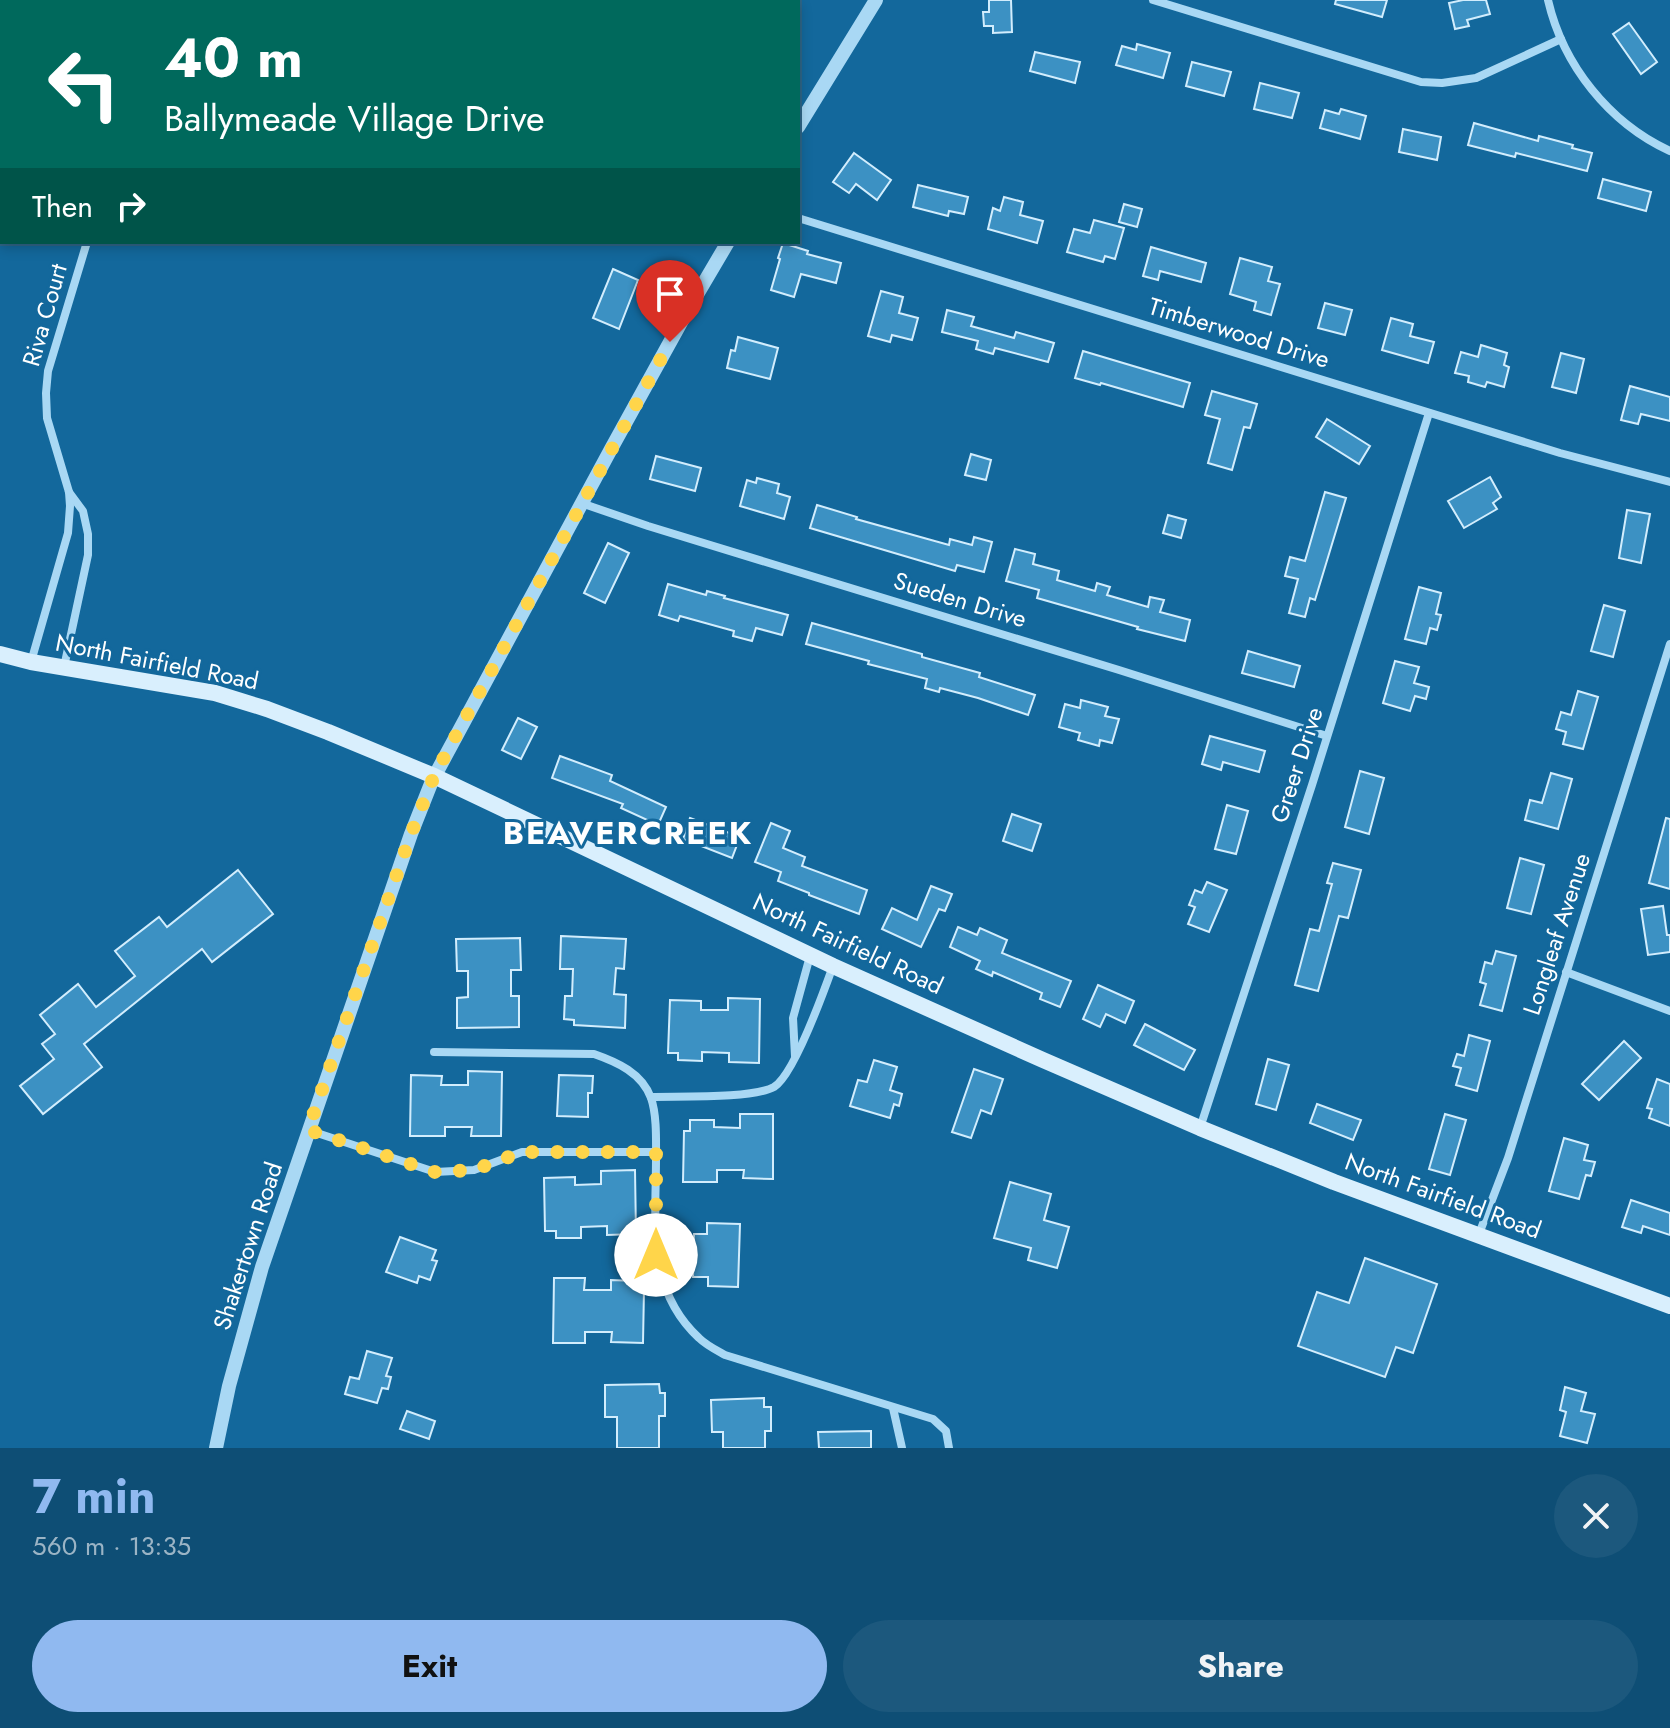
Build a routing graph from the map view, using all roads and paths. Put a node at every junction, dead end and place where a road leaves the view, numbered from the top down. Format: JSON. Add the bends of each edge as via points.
{"nodes":[{"id":1,"x":876,"y":0,"type":"edge"},
{"id":2,"x":1153,"y":0,"type":"edge"},
{"id":3,"x":1548,"y":0,"type":"edge"},
{"id":4,"x":1561,"y":39,"type":"junction"},
{"id":5,"x":800,"y":124,"type":"edge"},
{"id":6,"x":1670,"y":151,"type":"edge"},
{"id":7,"x":800,"y":219,"type":"edge"},
{"id":8,"x":86,"y":244,"type":"edge"},
{"id":9,"x":727,"y":244,"type":"edge"},
{"id":10,"x":1429,"y":413,"type":"junction"},
{"id":11,"x":1670,"y":482,"type":"edge"},
{"id":12,"x":69,"y":492,"type":"junction"},
{"id":13,"x":581,"y":503,"type":"junction"},
{"id":14,"x":1670,"y":644,"type":"edge"},
{"id":15,"x":0,"y":654,"type":"edge"},
{"id":16,"x":31,"y":662,"type":"junction"},
{"id":17,"x":64,"y":667,"type":"junction"},
{"id":18,"x":1327,"y":736,"type":"junction"},
{"id":19,"x":434,"y":776,"type":"junction"},
{"id":20,"x":810,"y":954,"type":"junction"},
{"id":21,"x":833,"y":966,"type":"junction"},
{"id":22,"x":1566,"y":972,"type":"junction"},
{"id":23,"x":1670,"y":1011,"type":"edge"},
{"id":24,"x":434,"y":1052,"type":"dead end"},
{"id":25,"x":795,"y":1057,"type":"junction"},
{"id":26,"x":651,"y":1097,"type":"junction"},
{"id":27,"x":1200,"y":1128,"type":"junction"},
{"id":28,"x":308,"y":1130,"type":"junction"},
{"id":29,"x":656,"y":1152,"type":"junction"},
{"id":30,"x":1479,"y":1234,"type":"junction"},
{"id":31,"x":1670,"y":1306,"type":"edge"},
{"id":32,"x":893,"y":1408,"type":"junction"},
{"id":33,"x":216,"y":1448,"type":"edge"},
{"id":34,"x":902,"y":1448,"type":"edge"},
{"id":35,"x":949,"y":1448,"type":"edge"}],
"edges":[{"from":1,"to":5,"type":"street"},
{"from":2,"to":4,"type":"street","via":[[1421,82],[1476,78]]},
{"from":3,"to":4,"type":"street"},
{"from":4,"to":6,"type":"street","via":[[1584,80],[1612,112]]},
{"from":7,"to":10,"type":"street","name":"Timberwood Drive"},
{"from":8,"to":12,"type":"street","name":"Riva Court","via":[[46,393],[47,418]]},
{"from":9,"to":13,"type":"street","name":"Shakertown Road"},
{"from":10,"to":11,"type":"street","name":"Timberwood Drive"},
{"from":10,"to":18,"type":"street","name":"Greer Drive"},
{"from":12,"to":16,"type":"street","name":"Riva Court","via":[[68,533]]},
{"from":12,"to":17,"type":"street","name":"Riva Court","via":[[83,511],[88,555]]},
{"from":13,"to":18,"type":"street","name":"Sueden Drive"},
{"from":13,"to":19,"type":"street","name":"Shakertown Road"},
{"from":14,"to":22,"type":"street","name":"Longleaf Avenue"},
{"from":15,"to":16,"type":"main road","name":"North Fairfield Road"},
{"from":16,"to":17,"type":"main road","name":"North Fairfield Road"},
{"from":17,"to":19,"type":"main road","name":"North Fairfield Road","via":[[215,693],[316,727]]},
{"from":18,"to":27,"type":"street","name":"Greer Drive"},
{"from":19,"to":20,"type":"main road","name":"North Fairfield Road"},
{"from":19,"to":28,"type":"street","name":"Shakertown Road"},
{"from":20,"to":21,"type":"main road","name":"North Fairfield Road"},
{"from":20,"to":25,"type":"street","via":[[793,1018]]},
{"from":21,"to":25,"type":"street"},
{"from":21,"to":27,"type":"main road","name":"North Fairfield Road"},
{"from":22,"to":23,"type":"street"},
{"from":22,"to":30,"type":"street","name":"Longleaf Avenue"},
{"from":24,"to":26,"type":"street","via":[[594,1054],[619,1063]]},
{"from":25,"to":26,"type":"street","via":[[775,1086],[755,1093]]},
{"from":26,"to":29,"type":"street"},
{"from":27,"to":30,"type":"main road","name":"North Fairfield Road"},
{"from":28,"to":29,"type":"street","via":[[435,1172],[474,1170],[522,1152]]},
{"from":28,"to":33,"type":"street","name":"Shakertown Road","via":[[244,1324]]},
{"from":29,"to":32,"type":"street","via":[[656,1255],[677,1312],[700,1339],[725,1355]]},
{"from":30,"to":31,"type":"main road","name":"North Fairfield Road"},
{"from":32,"to":34,"type":"street"},
{"from":32,"to":35,"type":"street","via":[[933,1419],[946,1431]]}]}
